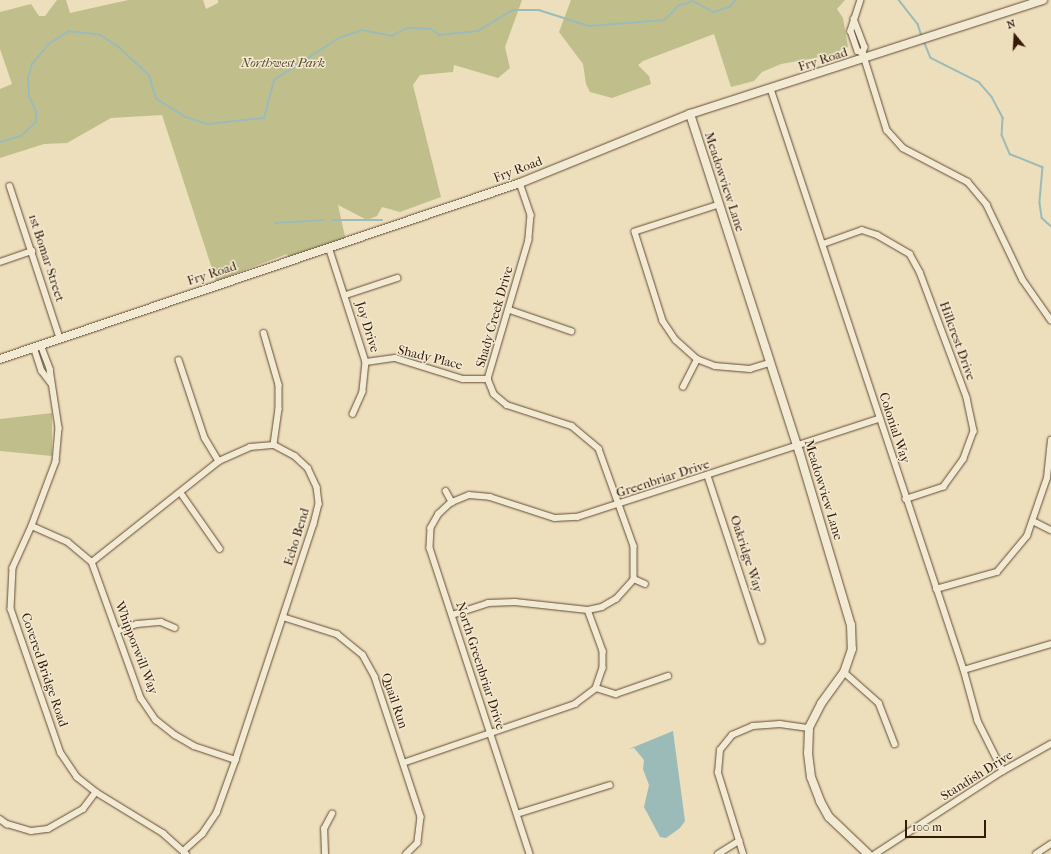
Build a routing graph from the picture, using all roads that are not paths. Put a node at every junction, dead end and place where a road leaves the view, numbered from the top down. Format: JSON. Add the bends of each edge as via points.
{"nodes":[{"id":1,"x":861,"y":0,"type":"edge"},
{"id":2,"x":1043,"y":0,"type":"edge"},
{"id":3,"x":864,"y":56,"type":"junction"},
{"id":4,"x":771,"y":89,"type":"junction"},
{"id":5,"x":690,"y":114,"type":"junction"},
{"id":6,"x":520,"y":183,"type":"junction"},
{"id":7,"x":10,"y":186,"type":"dead end"},
{"id":8,"x":718,"y":205,"type":"junction"},
{"id":9,"x":823,"y":244,"type":"junction"},
{"id":10,"x":329,"y":247,"type":"junction"},
{"id":11,"x":32,"y":251,"type":"junction"},
{"id":12,"x":0,"y":262,"type":"edge"},
{"id":13,"x":397,"y":278,"type":"dead end"},
{"id":14,"x":346,"y":295,"type":"junction"},
{"id":15,"x":510,"y":310,"type":"junction"},
{"id":16,"x":1051,"y":320,"type":"edge"},
{"id":17,"x":571,"y":331,"type":"dead end"},
{"id":18,"x":264,"y":333,"type":"dead end"},
{"id":19,"x":60,"y":338,"type":"junction"},
{"id":20,"x":38,"y":346,"type":"junction"},
{"id":21,"x":0,"y":359,"type":"edge"},
{"id":22,"x":697,"y":359,"type":"junction"},
{"id":23,"x":180,"y":360,"type":"dead end"},
{"id":24,"x":366,"y":362,"type":"junction"},
{"id":25,"x":770,"y":363,"type":"junction"},
{"id":26,"x":488,"y":379,"type":"junction"},
{"id":27,"x":683,"y":387,"type":"dead end"},
{"id":28,"x":353,"y":414,"type":"dead end"},
{"id":29,"x":879,"y":420,"type":"junction"},
{"id":30,"x":1051,"y":440,"type":"edge"},
{"id":31,"x":274,"y":445,"type":"junction"},
{"id":32,"x":798,"y":446,"type":"junction"},
{"id":33,"x":219,"y":461,"type":"junction"},
{"id":34,"x":708,"y":476,"type":"junction"},
{"id":35,"x":446,"y":490,"type":"dead end"},
{"id":36,"x":181,"y":493,"type":"junction"},
{"id":37,"x":906,"y":499,"type":"junction"},
{"id":38,"x":452,"y":502,"type":"junction"},
{"id":39,"x":620,"y":504,"type":"junction"},
{"id":40,"x":1032,"y":521,"type":"junction"},
{"id":41,"x":32,"y":526,"type":"junction"},
{"id":42,"x":1051,"y":530,"type":"edge"},
{"id":43,"x":220,"y":549,"type":"dead end"},
{"id":44,"x":92,"y":562,"type":"junction"},
{"id":45,"x":634,"y":579,"type":"junction"},
{"id":46,"x":645,"y":584,"type":"dead end"},
{"id":47,"x":936,"y":589,"type":"junction"},
{"id":48,"x":588,"y":610,"type":"junction"},
{"id":49,"x":452,"y":615,"type":"junction"},
{"id":50,"x":283,"y":617,"type":"junction"},
{"id":51,"x":175,"y":628,"type":"dead end"},
{"id":52,"x":117,"y":630,"type":"junction"},
{"id":53,"x":762,"y":640,"type":"dead end"},
{"id":54,"x":1051,"y":644,"type":"edge"},
{"id":55,"x":964,"y":670,"type":"junction"},
{"id":56,"x":844,"y":672,"type":"junction"},
{"id":57,"x":668,"y":676,"type":"dead end"},
{"id":58,"x":596,"y":688,"type":"junction"},
{"id":59,"x":809,"y":728,"type":"junction"},
{"id":60,"x":489,"y":733,"type":"junction"},
{"id":61,"x":895,"y":744,"type":"dead end"},
{"id":62,"x":1051,"y":744,"type":"edge"},
{"id":63,"x":236,"y":760,"type":"junction"},
{"id":64,"x":403,"y":762,"type":"junction"},
{"id":65,"x":1003,"y":771,"type":"junction"},
{"id":66,"x":610,"y":785,"type":"dead end"},
{"id":67,"x":96,"y":792,"type":"junction"},
{"id":68,"x":332,"y":814,"type":"dead end"},
{"id":69,"x":517,"y":814,"type":"junction"},
{"id":70,"x":0,"y":819,"type":"edge"},
{"id":71,"x":739,"y":841,"type":"junction"},
{"id":72,"x":1051,"y":844,"type":"edge"},
{"id":73,"x":185,"y":852,"type":"edge"},
{"id":74,"x":325,"y":854,"type":"edge"},
{"id":75,"x":407,"y":854,"type":"edge"},
{"id":76,"x":530,"y":854,"type":"edge"},
{"id":77,"x":718,"y":854,"type":"edge"},
{"id":78,"x":743,"y":854,"type":"edge"},
{"id":79,"x":868,"y":854,"type":"edge"},
{"id":80,"x":875,"y":854,"type":"edge"},
{"id":81,"x":1036,"y":854,"type":"edge"}],
"edges":[{"from":1,"to":3,"type":"street","via":[[854,19],[865,47]]},
{"from":2,"to":3,"type":"street","name":"Fry Road"},
{"from":3,"to":4,"type":"street","name":"Fry Road"},
{"from":3,"to":16,"type":"street","via":[[888,130],[903,148],[968,182],[987,205],[1023,280]]},
{"from":4,"to":5,"type":"street","name":"Fry Road"},
{"from":4,"to":9,"type":"street","name":"Colonial Way"},
{"from":5,"to":6,"type":"street","name":"Fry Road"},
{"from":5,"to":8,"type":"street","name":"Meadowview Lane"},
{"from":6,"to":10,"type":"street","name":"Fry Road"},
{"from":6,"to":15,"type":"street","name":"Shady Creek Drive","via":[[531,215],[529,240]]},
{"from":7,"to":11,"type":"street","name":"1st Bomar Street"},
{"from":8,"to":22,"type":"street","via":[[634,232],[663,321],[676,340]]},
{"from":8,"to":25,"type":"street","name":"Meadowview Lane"},
{"from":9,"to":29,"type":"street","name":"Colonial Way"},
{"from":9,"to":37,"type":"street","name":"Hillcrest Drive","via":[[862,230],[888,240],[910,254],[920,272],[967,398],[974,432],[964,459],[944,486]]},
{"from":10,"to":14,"type":"street","name":"Joy Drive"},
{"from":10,"to":19,"type":"street","name":"Fry Road"},
{"from":11,"to":12,"type":"street"},
{"from":11,"to":19,"type":"street","name":"1st Bomar Street"},
{"from":13,"to":14,"type":"street"},
{"from":14,"to":24,"type":"street","name":"Joy Drive"},
{"from":15,"to":17,"type":"street"},
{"from":15,"to":26,"type":"street","name":"Shady Creek Drive"},
{"from":18,"to":31,"type":"street","via":[[279,385],[280,409]]},
{"from":19,"to":20,"type":"street","name":"Fry Road"},
{"from":20,"to":21,"type":"street","name":"Fry Road"},
{"from":20,"to":41,"type":"street","name":"Covered Bridge Road","via":[[42,371],[51,383],[59,428],[56,462]]},
{"from":22,"to":25,"type":"street","via":[[732,370],[750,369]]},
{"from":22,"to":27,"type":"street"},
{"from":23,"to":33,"type":"street","via":[[205,438]]},
{"from":24,"to":26,"type":"street","name":"Shady Place","via":[[395,358],[463,378]]},
{"from":24,"to":28,"type":"street","name":"Joy Drive","via":[[363,392]]},
{"from":25,"to":32,"type":"street","name":"Meadowview Lane"},
{"from":26,"to":39,"type":"street","name":"Shady Creek Drive","via":[[494,394],[507,405],[572,426],[587,436],[604,460]]},
{"from":29,"to":32,"type":"street","name":"Greenbriar Drive"},
{"from":29,"to":37,"type":"street","name":"Colonial Way"},
{"from":30,"to":40,"type":"street","via":[[1047,478]]},
{"from":31,"to":33,"type":"street","via":[[250,447]]},
{"from":31,"to":50,"type":"street","name":"Echo Bend","via":[[295,456],[308,468],[317,487],[318,504]]},
{"from":32,"to":34,"type":"street","name":"Greenbriar Drive"},
{"from":32,"to":56,"type":"street","name":"Meadowview Lane","via":[[852,625],[852,648]]},
{"from":33,"to":36,"type":"street"},
{"from":34,"to":39,"type":"street","name":"Greenbriar Drive"},
{"from":34,"to":53,"type":"street","name":"Oakridge Way"},
{"from":35,"to":38,"type":"street"},
{"from":36,"to":43,"type":"street"},
{"from":36,"to":44,"type":"street"},
{"from":37,"to":47,"type":"street","name":"Colonial Way"},
{"from":38,"to":39,"type":"street","name":"Greenbriar Drive","via":[[469,495],[490,497],[555,518],[577,518]]},
{"from":38,"to":49,"type":"street","name":"North Greenbriar Drive","via":[[439,514],[431,528],[430,548]]},
{"from":39,"to":45,"type":"street","name":"Shady Creek Drive","via":[[634,546]]},
{"from":40,"to":42,"type":"street"},
{"from":40,"to":47,"type":"street","via":[[1027,536],[997,572]]},
{"from":41,"to":44,"type":"street","via":[[68,542]]},
{"from":41,"to":67,"type":"street","name":"Covered Bridge Road","via":[[13,568],[11,609],[61,753],[77,777]]},
{"from":44,"to":52,"type":"street","name":"Whipporwill Way"},
{"from":45,"to":46,"type":"street"},
{"from":45,"to":48,"type":"street","via":[[616,599],[602,607]]},
{"from":47,"to":55,"type":"street","name":"Colonial Way"},
{"from":48,"to":49,"type":"street","via":[[515,602],[488,603]]},
{"from":48,"to":58,"type":"street","via":[[603,651],[603,668]]},
{"from":49,"to":60,"type":"street","name":"North Greenbriar Drive"},
{"from":50,"to":63,"type":"street","name":"Echo Bend"},
{"from":50,"to":64,"type":"street","name":"Quail Run","via":[[337,634],[363,655],[375,676]]},
{"from":51,"to":52,"type":"street","via":[[162,622],[138,624]]},
{"from":52,"to":63,"type":"street","name":"Whipporwill Way","via":[[142,698],[156,720],[194,746]]},
{"from":54,"to":55,"type":"street"},
{"from":55,"to":65,"type":"street","name":"Colonial Way","via":[[978,722]]},
{"from":56,"to":59,"type":"street","name":"Meadowview Lane","via":[[829,691]]},
{"from":56,"to":61,"type":"street","via":[[879,703]]},
{"from":57,"to":58,"type":"street","via":[[616,694]]},
{"from":58,"to":60,"type":"street","via":[[575,704]]},
{"from":59,"to":71,"type":"street","via":[[780,724],[753,726],[732,735],[720,750],[718,773]]},
{"from":59,"to":79,"type":"street","via":[[811,776],[820,801],[829,817]]},
{"from":60,"to":64,"type":"street"},
{"from":60,"to":69,"type":"street","name":"North Greenbriar Drive"},
{"from":62,"to":65,"type":"street","name":"Standish Drive"},
{"from":63,"to":73,"type":"street","name":"Echo Bend","via":[[217,813],[203,834]]},
{"from":64,"to":75,"type":"street","name":"Quail Run","via":[[421,817],[418,843]]},
{"from":65,"to":80,"type":"street","name":"Standish Drive"},
{"from":66,"to":69,"type":"street"},
{"from":67,"to":70,"type":"street","via":[[83,809],[48,829],[31,831],[7,824]]},
{"from":67,"to":73,"type":"street","name":"Covered Bridge Road","via":[[163,833]]},
{"from":68,"to":74,"type":"street","via":[[324,829]]},
{"from":69,"to":76,"type":"street","name":"North Greenbriar Drive"},
{"from":71,"to":77,"type":"street"},
{"from":71,"to":78,"type":"street"},
{"from":72,"to":81,"type":"street"}]}
